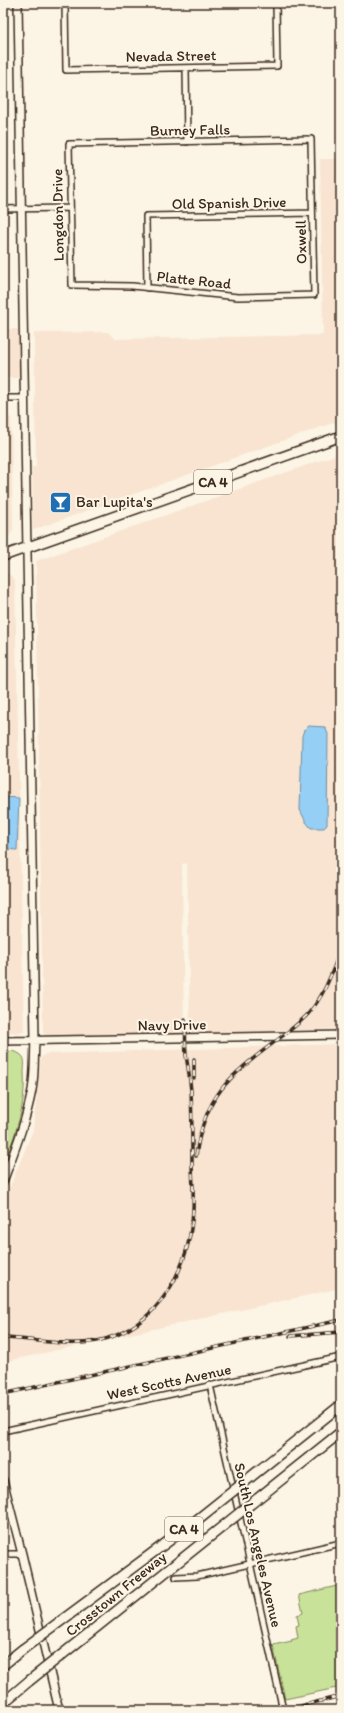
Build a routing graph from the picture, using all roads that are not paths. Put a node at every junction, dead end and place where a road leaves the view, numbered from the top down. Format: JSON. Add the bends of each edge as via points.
{"nodes":[{"id":1,"x":18,"y":3,"type":"edge"},
{"id":2,"x":65,"y":3,"type":"edge"},
{"id":3,"x":276,"y":3,"type":"edge"},
{"id":4,"x":186,"y":68,"type":"junction"},
{"id":5,"x":311,"y":139,"type":"joint"},
{"id":6,"x":187,"y":142,"type":"junction"},
{"id":7,"x":69,"y":144,"type":"joint"},
{"id":8,"x":70,"y":208,"type":"junction"},
{"id":9,"x":3,"y":209,"type":"edge"},
{"id":10,"x":21,"y":209,"type":"junction"},
{"id":11,"x":312,"y":213,"type":"junction"},
{"id":12,"x":72,"y":285,"type":"joint"},
{"id":13,"x":147,"y":288,"type":"junction"},
{"id":14,"x":314,"y":296,"type":"joint"},
{"id":15,"x":3,"y":398,"type":"edge"},
{"id":16,"x":24,"y":398,"type":"junction"},
{"id":17,"x":341,"y":436,"type":"edge"},
{"id":18,"x":27,"y":548,"type":"junction"},
{"id":19,"x":3,"y":556,"type":"edge"},
{"id":20,"x":341,"y":1035,"type":"edge"},
{"id":21,"x":3,"y":1041,"type":"edge"},
{"id":22,"x":35,"y":1041,"type":"junction"},
{"id":23,"x":3,"y":1182,"type":"edge"},
{"id":24,"x":341,"y":1356,"type":"edge"},
{"id":25,"x":210,"y":1385,"type":"junction"},
{"id":26,"x":341,"y":1405,"type":"edge"},
{"id":27,"x":3,"y":1431,"type":"edge"},
{"id":28,"x":341,"y":1432,"type":"edge"},
{"id":29,"x":3,"y":1480,"type":"edge"},
{"id":30,"x":341,"y":1543,"type":"edge"},
{"id":31,"x":3,"y":1554,"type":"edge"},
{"id":32,"x":22,"y":1554,"type":"junction"},
{"id":33,"x":250,"y":1563,"type":"junction"},
{"id":34,"x":176,"y":1577,"type":"dead end"},
{"id":35,"x":3,"y":1665,"type":"edge"},
{"id":36,"x":3,"y":1703,"type":"edge"},
{"id":37,"x":58,"y":1710,"type":"edge"},
{"id":38,"x":283,"y":1710,"type":"edge"}],
"edges":[{"from":1,"to":10,"type":"street"},
{"from":2,"to":4,"type":"street","name":"Nevada Street","via":[[66,70]]},
{"from":3,"to":4,"type":"street","name":"Nevada Street","via":[[277,66]]},
{"from":4,"to":6,"type":"street"},
{"from":5,"to":6,"type":"street","name":"Burney Falls"},
{"from":5,"to":11,"type":"street","name":"Oxwell"},
{"from":6,"to":7,"type":"street","name":"Burney Falls"},
{"from":7,"to":8,"type":"street","name":"Longdon Drive"},
{"from":8,"to":10,"type":"street"},
{"from":8,"to":12,"type":"street","name":"Longdon Drive"},
{"from":9,"to":10,"type":"street"},
{"from":10,"to":16,"type":"street"},
{"from":11,"to":13,"type":"street","name":"Old Spanish Drive","via":[[146,216]]},
{"from":11,"to":14,"type":"street","name":"Oxwell"},
{"from":12,"to":13,"type":"street","name":"Platte Road"},
{"from":13,"to":14,"type":"street","name":"Platte Road","via":[[225,296]]},
{"from":15,"to":16,"type":"street"},
{"from":16,"to":18,"type":"street"},
{"from":17,"to":18,"type":"highway","number":"CA 4"},
{"from":18,"to":19,"type":"highway","number":"CA 4"},
{"from":18,"to":22,"type":"street"},
{"from":20,"to":22,"type":"street","name":"Navy Drive"},
{"from":21,"to":22,"type":"street","name":"Navy Drive"},
{"from":22,"to":23,"type":"street","via":[[31,1095],[22,1130]]},
{"from":24,"to":25,"type":"street","name":"West Scotts Avenue"},
{"from":25,"to":27,"type":"street","name":"West Scotts Avenue"},
{"from":25,"to":33,"type":"street","name":"South Los Angeles Avenue"},
{"from":26,"to":35,"type":"highway","name":"Crosstown Freeway","number":"CA 4","bridge":true,"via":[[193,1523]]},
{"from":28,"to":36,"type":"highway","name":"Crosstown Freeway","number":"CA 4","bridge":true},
{"from":29,"to":32,"type":"street"},
{"from":30,"to":33,"type":"street"},
{"from":31,"to":32,"type":"street"},
{"from":32,"to":37,"type":"street"},
{"from":33,"to":34,"type":"street","via":[[197,1576]]},
{"from":33,"to":38,"type":"street","name":"South Los Angeles Avenue"}]}
